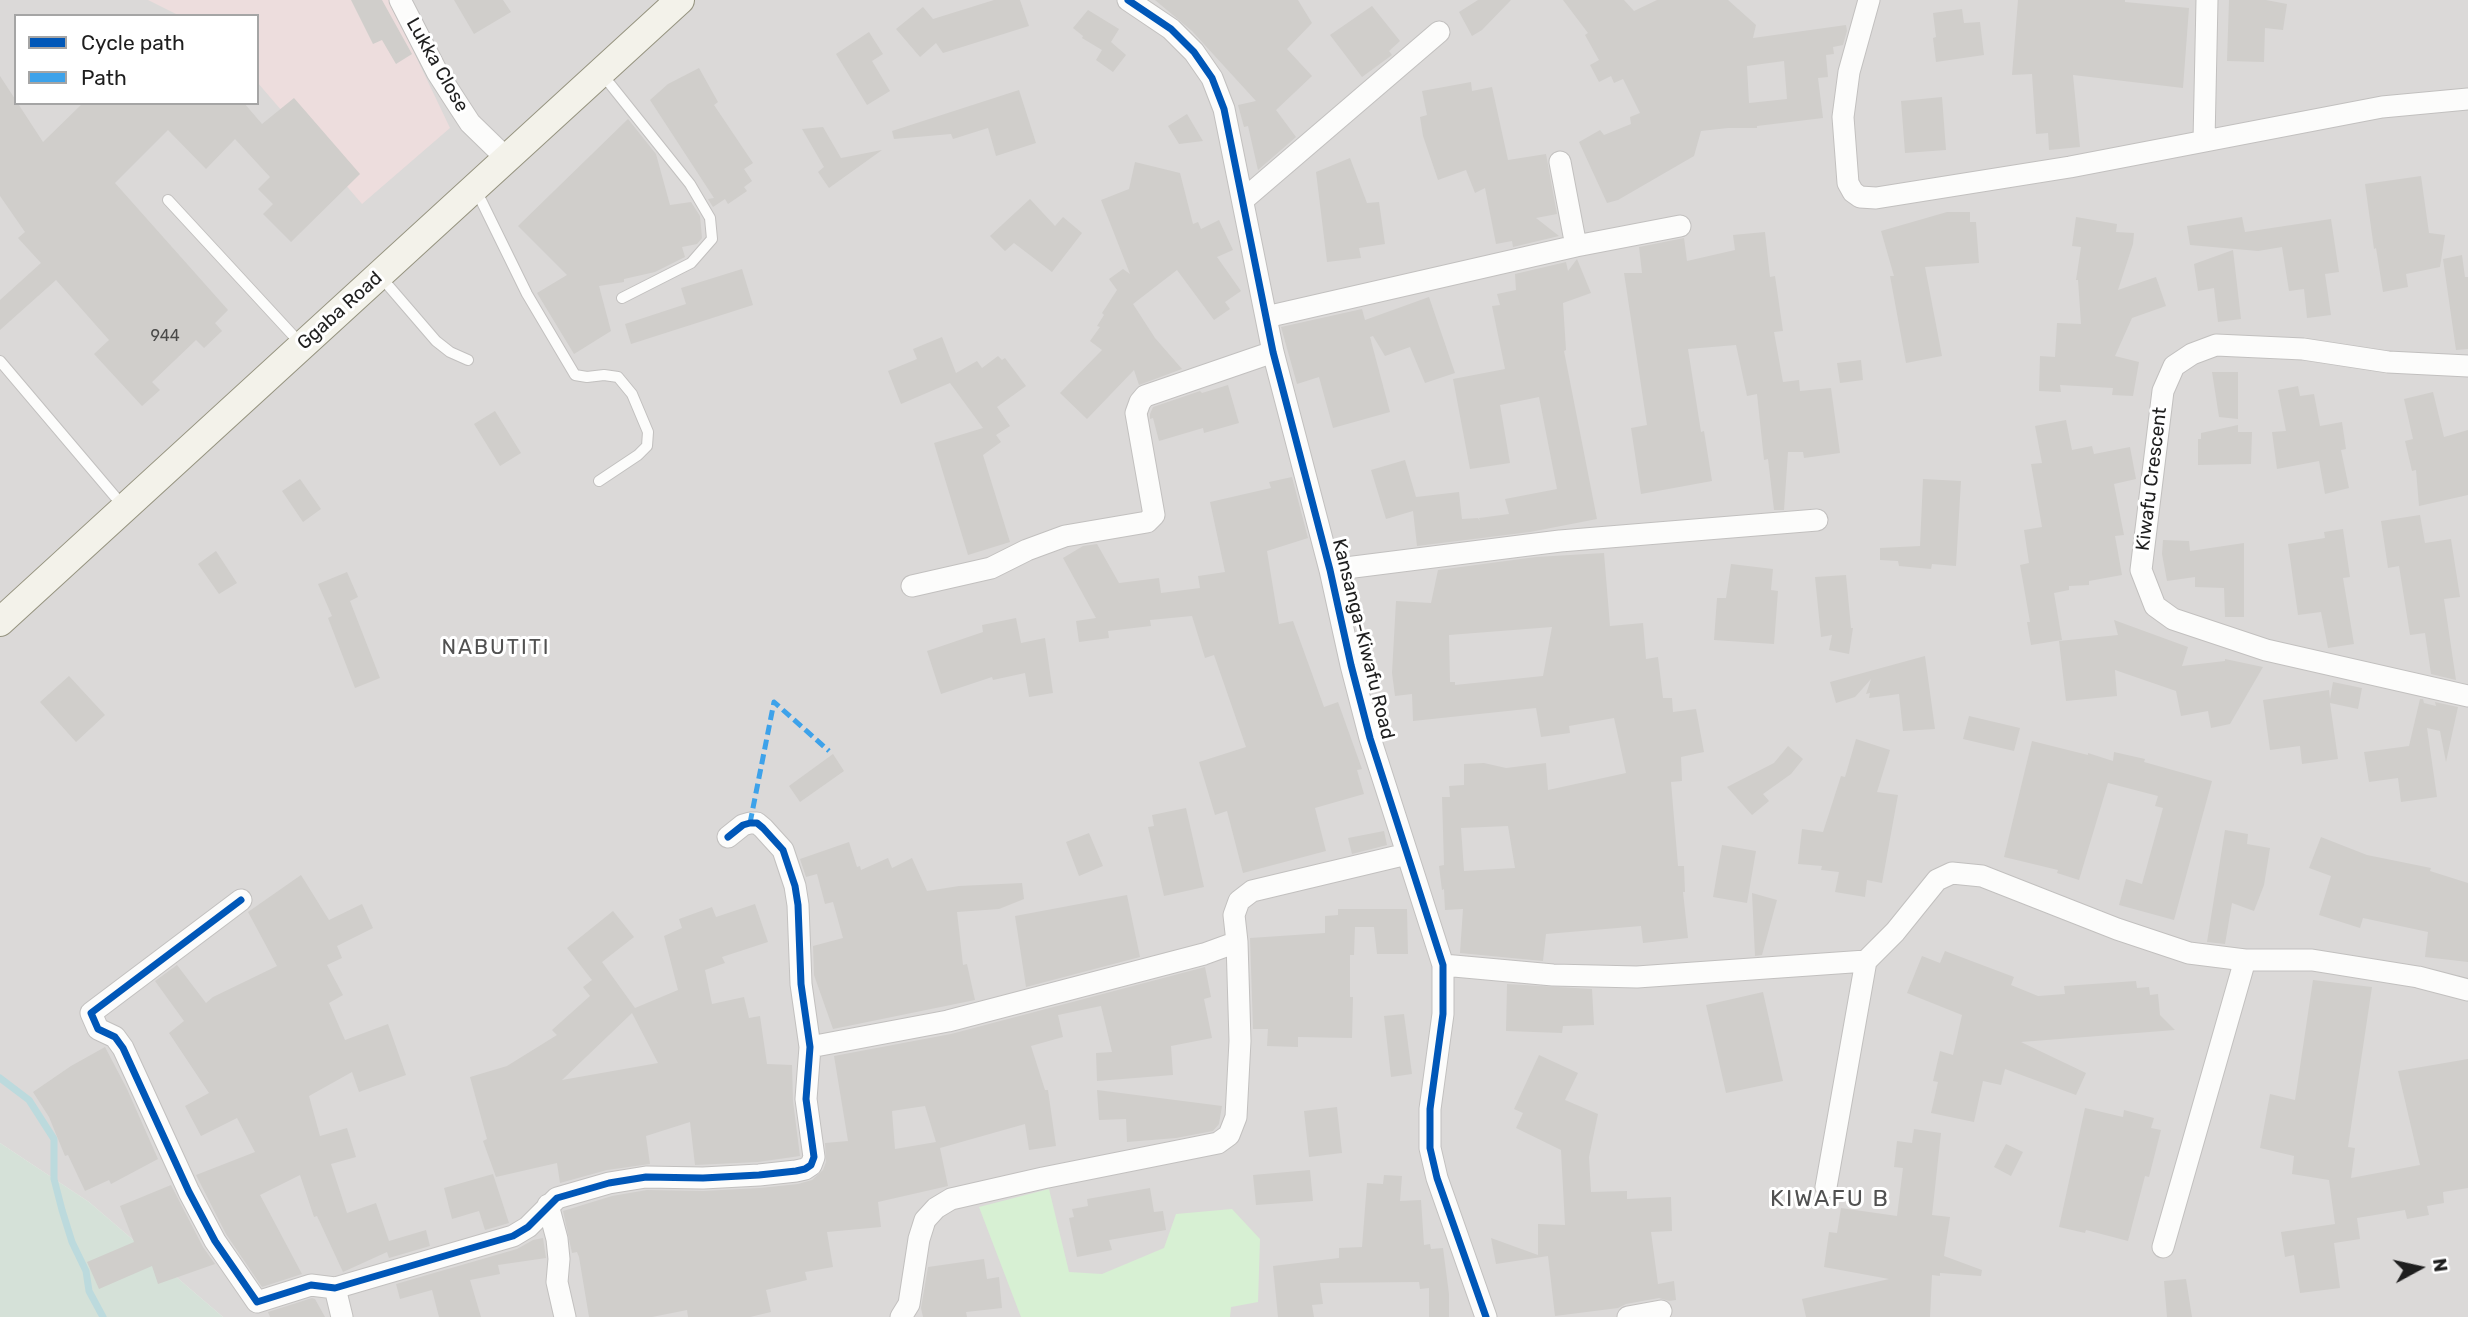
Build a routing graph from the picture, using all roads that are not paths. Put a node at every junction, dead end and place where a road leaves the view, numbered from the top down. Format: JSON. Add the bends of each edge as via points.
{"nodes":[{"id":1,"x":400,"y":0,"type":"edge"},
{"id":2,"x":680,"y":0,"type":"edge"},
{"id":3,"x":1128,"y":0,"type":"edge"},
{"id":4,"x":1869,"y":0,"type":"edge"},
{"id":5,"x":2207,"y":0,"type":"edge"},
{"id":6,"x":1439,"y":32,"type":"dead end"},
{"id":7,"x":600,"y":72,"type":"junction"},
{"id":8,"x":2468,"y":99,"type":"edge"},
{"id":9,"x":2204,"y":141,"type":"junction"},
{"id":10,"x":506,"y":159,"type":"junction"},
{"id":11,"x":1560,"y":162,"type":"dead end"},
{"id":12,"x":474,"y":187,"type":"junction"},
{"id":13,"x":168,"y":200,"type":"dead end"},
{"id":14,"x":1243,"y":200,"type":"junction"},
{"id":15,"x":1680,"y":226,"type":"dead end"},
{"id":16,"x":1576,"y":246,"type":"junction"},
{"id":17,"x":380,"y":275,"type":"junction"},
{"id":18,"x":622,"y":298,"type":"dead end"},
{"id":19,"x":1266,"y":317,"type":"junction"},
{"id":20,"x":303,"y":346,"type":"junction"},
{"id":21,"x":1273,"y":352,"type":"junction"},
{"id":22,"x":468,"y":360,"type":"dead end"},
{"id":23,"x":0,"y":361,"type":"edge"},
{"id":24,"x":2468,"y":366,"type":"edge"},
{"id":25,"x":599,"y":481,"type":"dead end"},
{"id":26,"x":125,"y":508,"type":"junction"},
{"id":27,"x":1817,"y":520,"type":"dead end"},
{"id":28,"x":1330,"y":570,"type":"junction"},
{"id":29,"x":912,"y":586,"type":"dead end"},
{"id":30,"x":0,"y":622,"type":"edge"},
{"id":31,"x":2468,"y":696,"type":"edge"},
{"id":32,"x":728,"y":837,"type":"dead end"},
{"id":33,"x":1407,"y":854,"type":"junction"},
{"id":34,"x":241,"y":900,"type":"dead end"},
{"id":35,"x":1237,"y":942,"type":"junction"},
{"id":36,"x":2245,"y":960,"type":"junction"},
{"id":37,"x":1866,"y":961,"type":"junction"},
{"id":38,"x":1443,"y":965,"type":"junction"},
{"id":39,"x":2468,"y":990,"type":"edge"},
{"id":40,"x":810,"y":1047,"type":"junction"},
{"id":41,"x":1826,"y":1187,"type":"dead end"},
{"id":42,"x":548,"y":1205,"type":"junction"},
{"id":43,"x":2163,"y":1247,"type":"dead end"},
{"id":44,"x":335,"y":1288,"type":"junction"},
{"id":45,"x":1661,"y":1311,"type":"dead end"},
{"id":46,"x":342,"y":1317,"type":"edge"},
{"id":47,"x":565,"y":1317,"type":"edge"},
{"id":48,"x":901,"y":1317,"type":"edge"},
{"id":49,"x":1486,"y":1317,"type":"edge"},
{"id":50,"x":1628,"y":1317,"type":"edge"}],
"edges":[{"from":1,"to":10,"type":"street","name":"Lukka Close","via":[[470,123]]},
{"from":2,"to":7,"type":"main road","name":"Ggaba Road"},
{"from":3,"to":14,"type":"street","name":"Kansanga-Kiwafu Road","via":[[1171,29],[1212,78],[1224,109]]},
{"from":4,"to":9,"type":"street","via":[[1849,72],[1843,117],[1848,183],[1860,197],[2070,167]]},
{"from":5,"to":9,"type":"street"},
{"from":6,"to":14,"type":"street"},
{"from":7,"to":10,"type":"main road","name":"Ggaba Road"},
{"from":7,"to":18,"type":"lane","via":[[690,184],[710,218],[712,239],[691,263]]},
{"from":8,"to":9,"type":"street","via":[[2382,107]]},
{"from":10,"to":12,"type":"main road","name":"Ggaba Road"},
{"from":11,"to":16,"type":"street"},
{"from":12,"to":17,"type":"main road","name":"Ggaba Road"},
{"from":12,"to":25,"type":"lane","via":[[527,294],[575,375],[618,377],[632,394],[648,432],[647,446]]},
{"from":13,"to":20,"type":"lane"},
{"from":14,"to":19,"type":"street","name":"Kansanga-Kiwafu Road"},
{"from":15,"to":16,"type":"street"},
{"from":16,"to":19,"type":"street"},
{"from":17,"to":20,"type":"main road","name":"Ggaba Road"},
{"from":17,"to":22,"type":"lane","via":[[436,341]]},
{"from":19,"to":21,"type":"street","name":"Kansanga-Kiwafu Road"},
{"from":20,"to":26,"type":"main road","name":"Ggaba Road"},
{"from":21,"to":28,"type":"street","name":"Kansanga-Kiwafu Road"},
{"from":21,"to":29,"type":"street","via":[[1145,396],[1140,402],[1136,413],[1154,514],[1147,523],[1065,537],[991,568]]},
{"from":23,"to":26,"type":"lane"},
{"from":24,"to":31,"type":"street","name":"Kiwafu Crescent","via":[[2216,345],[2192,354],[2174,366],[2163,391],[2141,570],[2155,606],[2173,620],[2266,650]]},
{"from":26,"to":30,"type":"main road","name":"Ggaba Road"},
{"from":27,"to":28,"type":"street","via":[[1560,541]]},
{"from":28,"to":33,"type":"street","name":"Kansanga-Kiwafu Road","via":[[1350,665]]},
{"from":32,"to":40,"type":"street","via":[[743,825],[757,823],[774,838],[790,866],[798,905],[801,984]]},
{"from":33,"to":35,"type":"street","via":[[1252,891],[1239,901],[1234,915]]},
{"from":33,"to":38,"type":"street","name":"Kansanga-Kiwafu Road"},
{"from":34,"to":44,"type":"street","via":[[91,1013],[98,1029],[115,1037],[123,1048],[189,1192],[215,1241],[257,1302],[311,1285]]},
{"from":35,"to":40,"type":"street","via":[[973,1015]]},
{"from":35,"to":48,"type":"street","via":[[1239,1054],[1236,1117],[1229,1135],[1218,1143],[951,1199],[925,1220],[909,1304]]},
{"from":36,"to":37,"type":"street","via":[[2189,953],[1982,876],[1952,873],[1937,880]]},
{"from":36,"to":39,"type":"street","via":[[2312,960]]},
{"from":36,"to":43,"type":"street"},
{"from":37,"to":38,"type":"street","via":[[1637,977]]},
{"from":37,"to":41,"type":"street"},
{"from":38,"to":49,"type":"street","name":"Kansanga-Kiwafu Road","via":[[1430,1148]]},
{"from":40,"to":42,"type":"street","via":[[806,1099],[814,1157],[805,1169],[703,1178],[646,1177],[570,1194]]},
{"from":42,"to":44,"type":"street","via":[[513,1236]]},
{"from":42,"to":47,"type":"street","via":[[558,1239],[557,1282]]},
{"from":44,"to":46,"type":"street"},
{"from":45,"to":50,"type":"street"}]}
